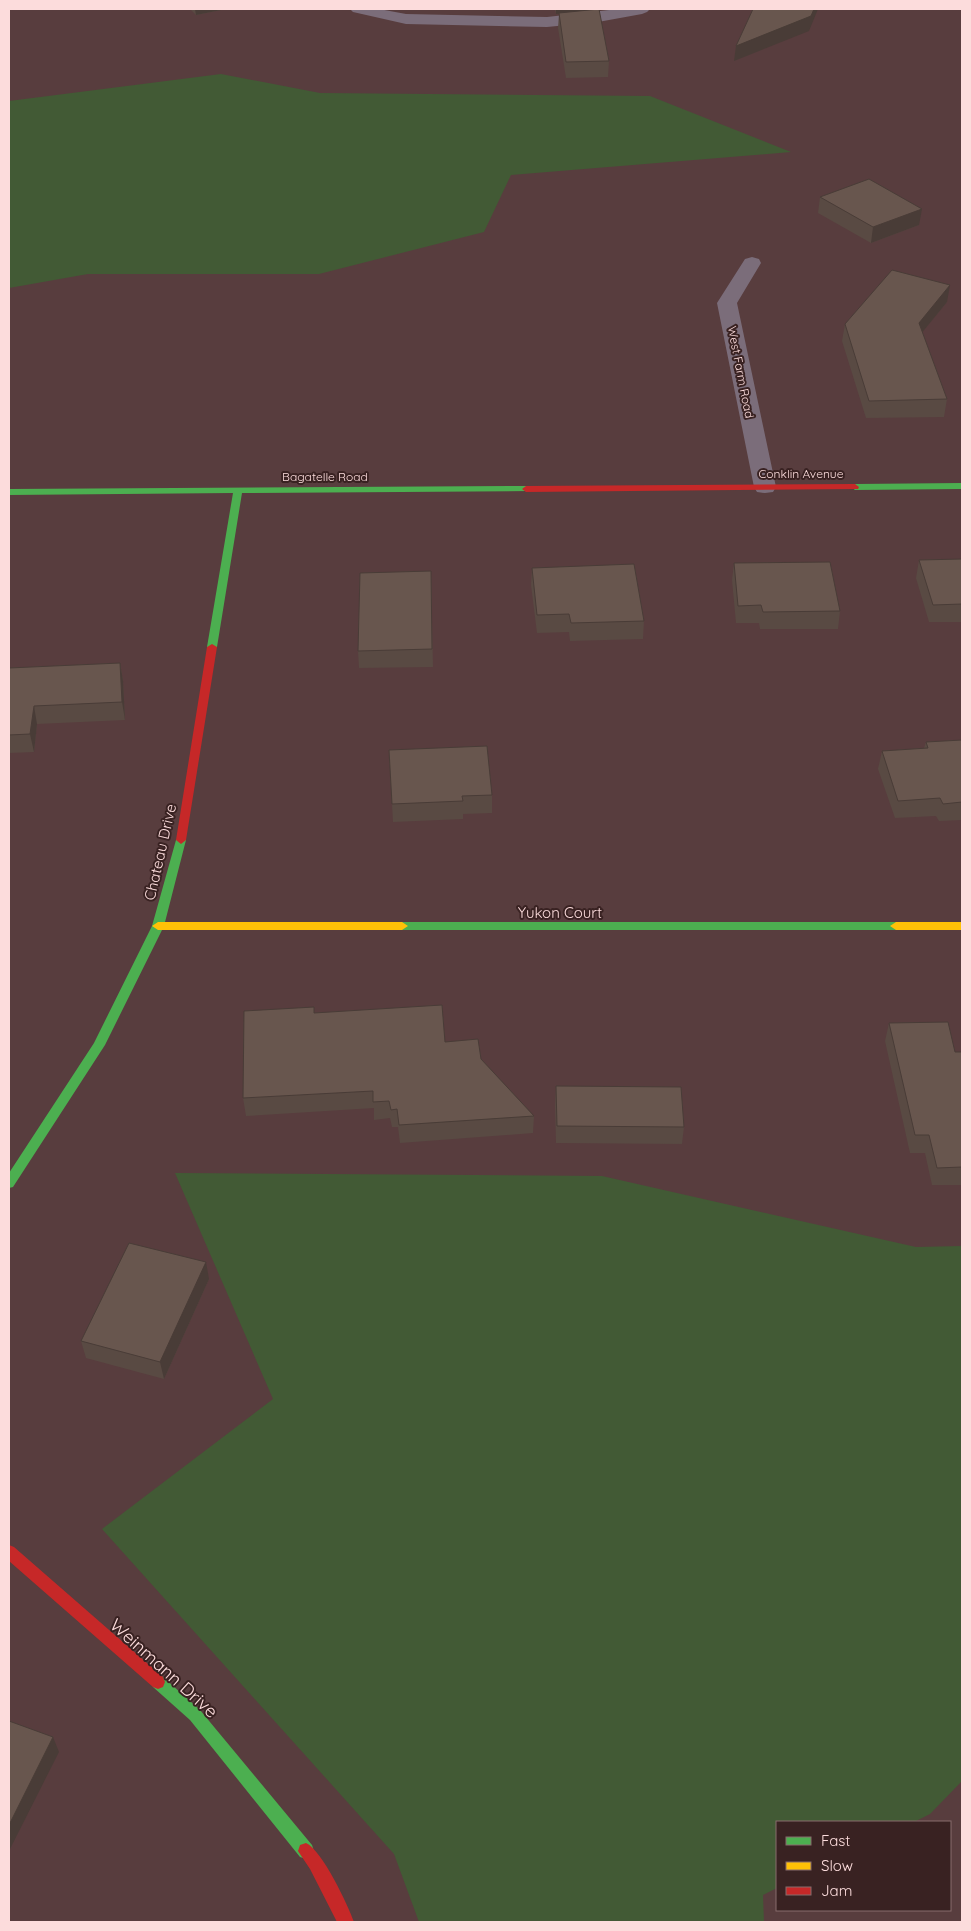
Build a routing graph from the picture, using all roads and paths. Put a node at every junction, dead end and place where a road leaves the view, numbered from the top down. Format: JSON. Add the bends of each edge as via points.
{"nodes":[{"id":1,"x":358,"y":9,"type":"edge"},
{"id":2,"x":642,"y":9,"type":"edge"},
{"id":3,"x":752,"y":263,"type":"dead end"},
{"id":4,"x":962,"y":486,"type":"edge"},
{"id":5,"x":641,"y":487,"type":"joint"},
{"id":6,"x":765,"y":487,"type":"junction"},
{"id":7,"x":238,"y":490,"type":"junction"},
{"id":8,"x":9,"y":492,"type":"edge"},
{"id":9,"x":158,"y":926,"type":"junction"},
{"id":10,"x":962,"y":926,"type":"edge"},
{"id":11,"x":9,"y":1183,"type":"edge"},
{"id":12,"x":9,"y":1552,"type":"edge"},
{"id":13,"x":346,"y":1922,"type":"edge"}],
"edges":[{"from":1,"to":2,"type":"street","via":[[406,19],[547,22]]},
{"from":3,"to":6,"type":"street","name":"West Farm Road","via":[[727,303]]},
{"from":4,"to":6,"type":"street","name":"Conklin Avenue"},
{"from":5,"to":6,"type":"street","name":"Conklin Avenue"},
{"from":5,"to":7,"type":"street","name":"Bagatelle Road"},
{"from":7,"to":8,"type":"street","name":"Bagatelle Road"},
{"from":7,"to":9,"type":"street","name":"Chateau Drive","via":[[180,845]]},
{"from":9,"to":10,"type":"street","name":"Yukon Court"},
{"from":9,"to":11,"type":"street","name":"Chateau Drive","via":[[99,1045]]},
{"from":12,"to":13,"type":"street","name":"Weinmann Drive","via":[[195,1715],[316,1863]]}]}
